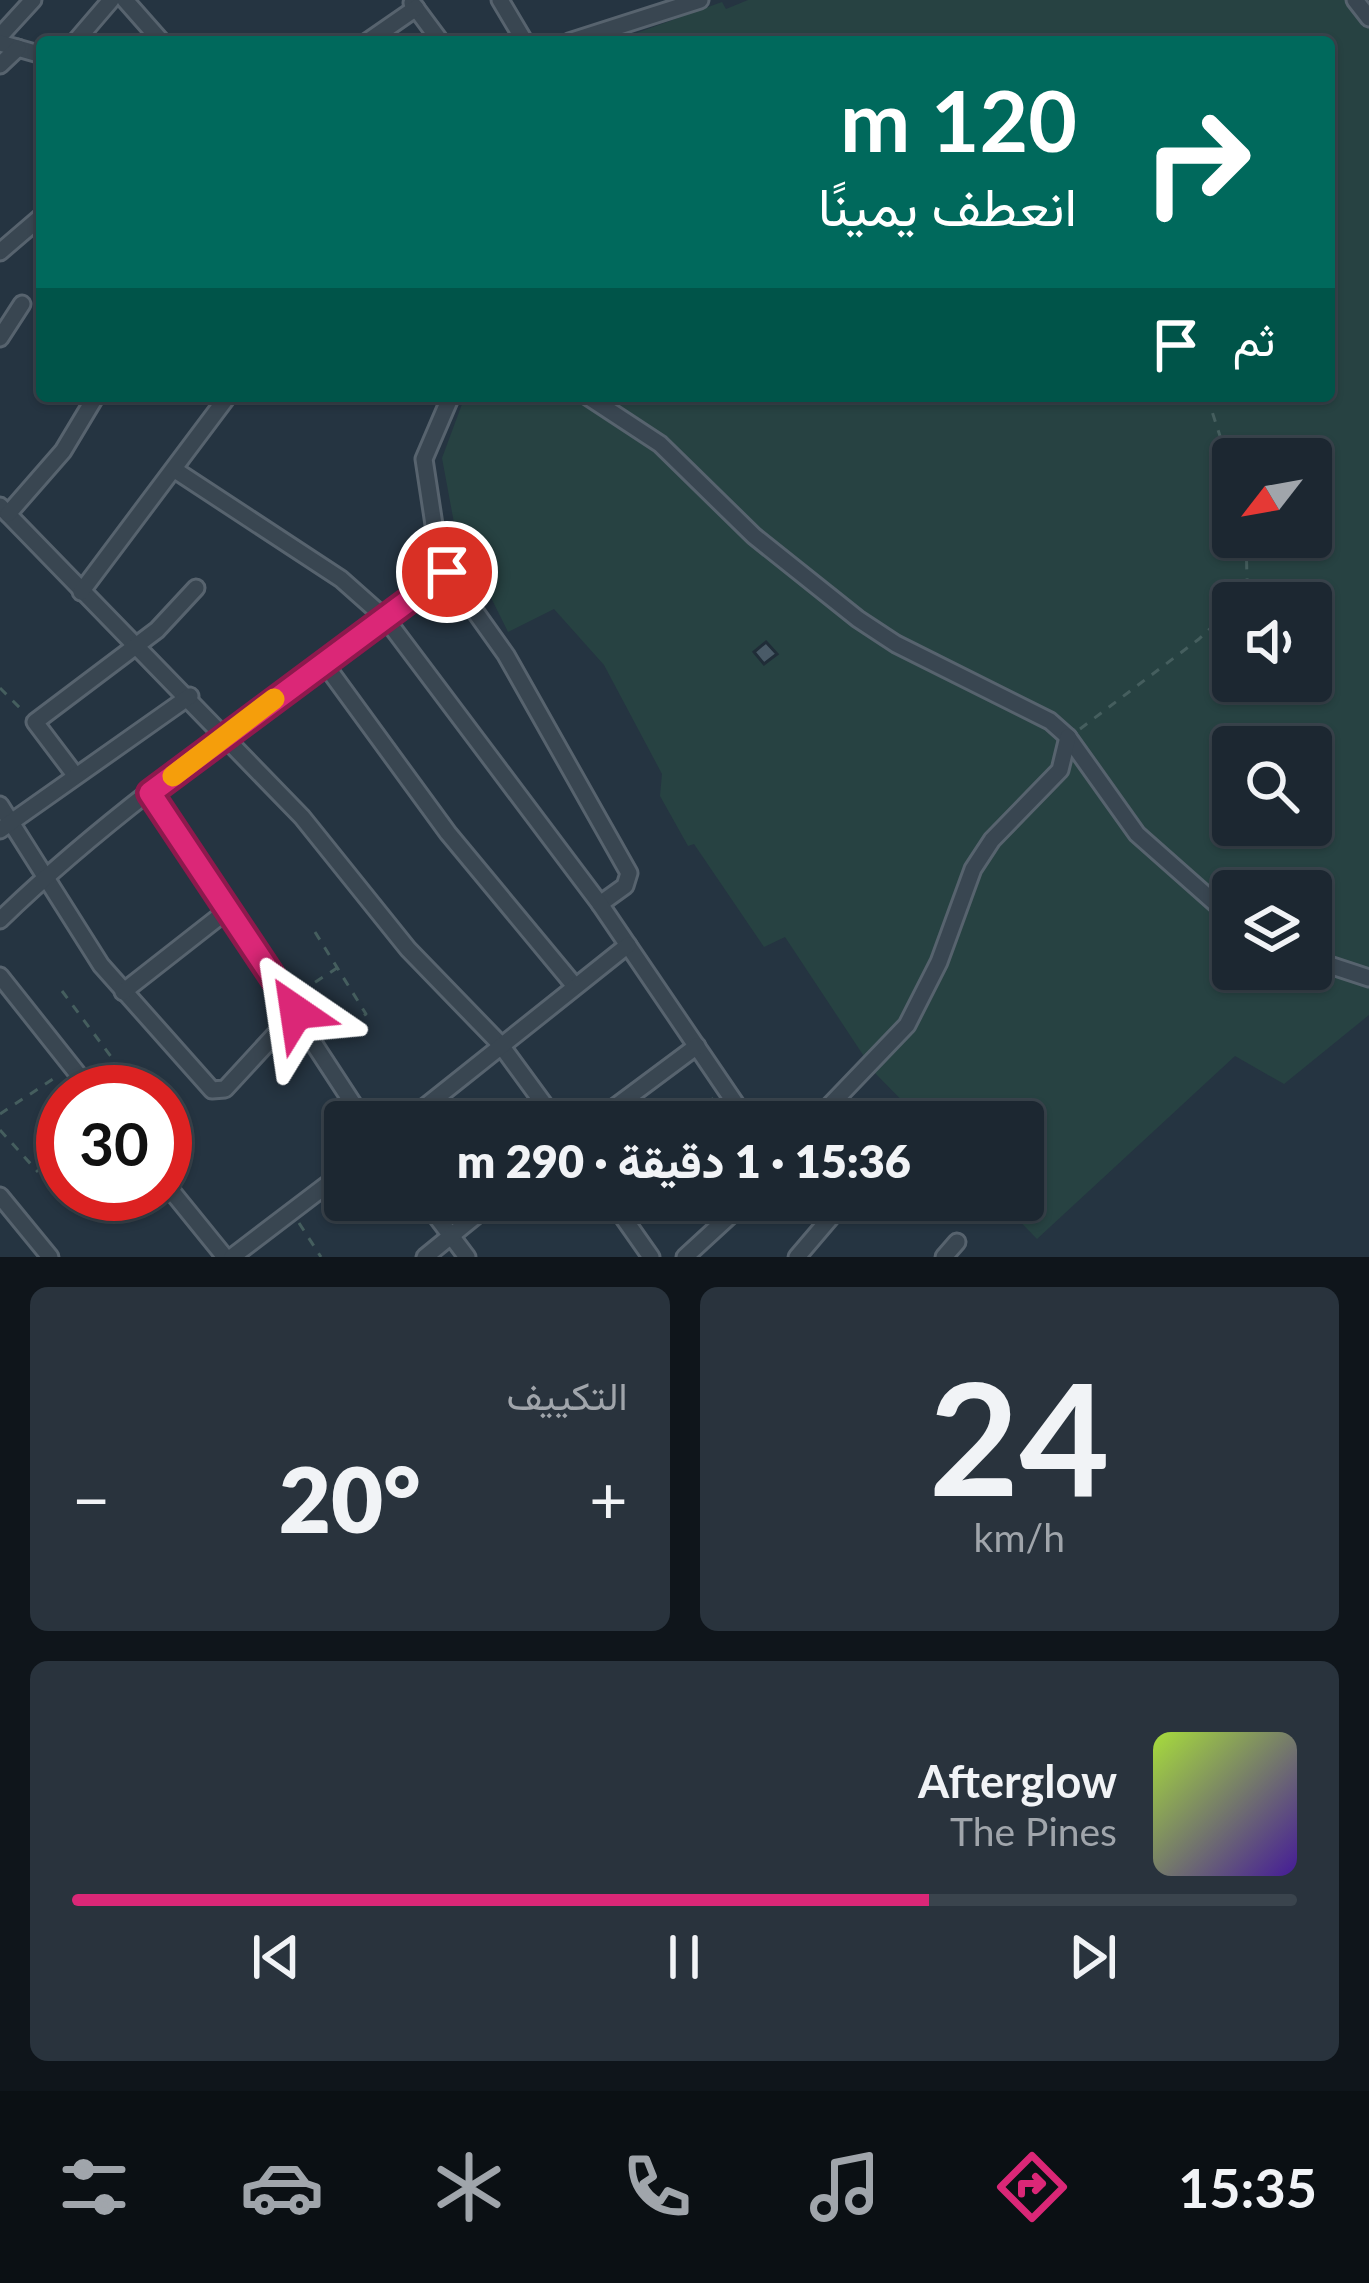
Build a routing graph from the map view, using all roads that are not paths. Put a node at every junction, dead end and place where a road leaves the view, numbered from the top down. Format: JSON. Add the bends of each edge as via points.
{"nodes":[{"id":1,"x":33,"y":0,"type":"edge"},
{"id":2,"x":110,"y":0,"type":"edge"},
{"id":3,"x":125,"y":0,"type":"edge"},
{"id":4,"x":500,"y":0,"type":"edge"},
{"id":5,"x":635,"y":0,"type":"edge"},
{"id":6,"x":700,"y":0,"type":"edge"},
{"id":7,"x":1354,"y":0,"type":"edge"},
{"id":8,"x":413,"y":4,"type":"edge"},
{"id":9,"x":647,"y":17,"type":"junction"},
{"id":10,"x":1369,"y":18,"type":"edge"},
{"id":11,"x":80,"y":36,"type":"edge"},
{"id":12,"x":157,"y":36,"type":"edge"},
{"id":13,"x":374,"y":36,"type":"edge"},
{"id":14,"x":437,"y":36,"type":"edge"},
{"id":15,"x":521,"y":36,"type":"edge"},
{"id":16,"x":587,"y":36,"type":"edge"},
{"id":17,"x":0,"y":39,"type":"edge"},
{"id":18,"x":17,"y":48,"type":"junction"},
{"id":19,"x":36,"y":53,"type":"edge"},
{"id":20,"x":0,"y":65,"type":"edge"},
{"id":21,"x":36,"y":221,"type":"edge"},
{"id":22,"x":0,"y":252,"type":"edge"},
{"id":23,"x":22,"y":304,"type":"dead end"},
{"id":24,"x":0,"y":338,"type":"edge"},
{"id":25,"x":92,"y":402,"type":"edge"},
{"id":26,"x":224,"y":402,"type":"edge"},
{"id":27,"x":448,"y":402,"type":"edge"},
{"id":28,"x":596,"y":402,"type":"edge"},
{"id":29,"x":176,"y":470,"type":"junction"},
{"id":30,"x":4,"y":510,"type":"edge"},
{"id":31,"x":447,"y":572,"type":"junction"},
{"id":32,"x":196,"y":588,"type":"dead end"},
{"id":33,"x":81,"y":592,"type":"junction"},
{"id":34,"x":386,"y":619,"type":"junction"},
{"id":35,"x":139,"y":645,"type":"junction"},
{"id":36,"x":324,"y":663,"type":"junction"},
{"id":37,"x":190,"y":696,"type":"junction"},
{"id":38,"x":226,"y":734,"type":"junction"},
{"id":39,"x":1068,"y":737,"type":"junction"},
{"id":40,"x":75,"y":775,"type":"junction"},
{"id":41,"x":150,"y":793,"type":"junction"},
{"id":42,"x":0,"y":805,"type":"edge"},
{"id":43,"x":5,"y":826,"type":"edge"},
{"id":44,"x":46,"y":875,"type":"junction"},
{"id":45,"x":1212,"y":900,"type":"edge"},
{"id":46,"x":600,"y":904,"type":"junction"},
{"id":47,"x":229,"y":909,"type":"junction"},
{"id":48,"x":0,"y":920,"type":"edge"},
{"id":49,"x":628,"y":945,"type":"junction"},
{"id":50,"x":1332,"y":966,"type":"edge"},
{"id":51,"x":0,"y":976,"type":"edge"},
{"id":52,"x":1369,"y":978,"type":"edge"},
{"id":53,"x":574,"y":985,"type":"junction"},
{"id":54,"x":123,"y":992,"type":"junction"},
{"id":55,"x":292,"y":1006,"type":"junction"},
{"id":56,"x":500,"y":1043,"type":"junction"},
{"id":57,"x":697,"y":1046,"type":"junction"},
{"id":58,"x":72,"y":1065,"type":"edge"},
{"id":59,"x":351,"y":1101,"type":"edge"},
{"id":60,"x":431,"y":1101,"type":"edge"},
{"id":61,"x":542,"y":1101,"type":"edge"},
{"id":62,"x":624,"y":1101,"type":"edge"},
{"id":63,"x":734,"y":1101,"type":"edge"},
{"id":64,"x":834,"y":1101,"type":"edge"},
{"id":65,"x":324,"y":1187,"type":"edge"},
{"id":66,"x":0,"y":1196,"type":"edge"},
{"id":67,"x":192,"y":1214,"type":"edge"},
{"id":68,"x":440,"y":1221,"type":"edge"},
{"id":69,"x":468,"y":1221,"type":"edge"},
{"id":70,"x":626,"y":1221,"type":"edge"},
{"id":71,"x":724,"y":1221,"type":"edge"},
{"id":72,"x":827,"y":1221,"type":"edge"},
{"id":73,"x":450,"y":1235,"type":"junction"},
{"id":74,"x":957,"y":1243,"type":"dead end"},
{"id":75,"x":50,"y":1257,"type":"edge"},
{"id":76,"x":229,"y":1257,"type":"edge"},
{"id":77,"x":425,"y":1257,"type":"edge"},
{"id":78,"x":466,"y":1257,"type":"edge"},
{"id":79,"x":651,"y":1257,"type":"edge"},
{"id":80,"x":685,"y":1257,"type":"edge"},
{"id":81,"x":796,"y":1257,"type":"edge"},
{"id":82,"x":944,"y":1257,"type":"edge"}],
"edges":[{"from":1,"to":17,"type":"street"},
{"from":2,"to":11,"type":"street"},
{"from":3,"to":12,"type":"street"},
{"from":4,"to":15,"type":"street"},
{"from":5,"to":9,"type":"street"},
{"from":6,"to":9,"type":"street"},
{"from":7,"to":10,"type":"street"},
{"from":8,"to":13,"type":"street"},
{"from":8,"to":14,"type":"street"},
{"from":9,"to":16,"type":"street"},
{"from":17,"to":18,"type":"street"},
{"from":18,"to":19,"type":"street"},
{"from":18,"to":20,"type":"street"},
{"from":21,"to":22,"type":"street"},
{"from":23,"to":24,"type":"street"},
{"from":25,"to":30,"type":"street","via":[[62,452]]},
{"from":26,"to":29,"type":"street"},
{"from":27,"to":31,"type":"street","via":[[424,459],[430,522]]},
{"from":28,"to":39,"type":"street","via":[[660,444],[754,536],[858,619],[1022,703]]},
{"from":29,"to":33,"type":"street"},
{"from":29,"to":34,"type":"street","via":[[341,579]]},
{"from":30,"to":33,"type":"street"},
{"from":31,"to":34,"type":"street"},
{"from":31,"to":46,"type":"street","via":[[506,655],[628,873],[625,886]]},
{"from":32,"to":35,"type":"street"},
{"from":33,"to":35,"type":"street"},
{"from":34,"to":36,"type":"street"},
{"from":34,"to":46,"type":"street"},
{"from":35,"to":37,"type":"street"},
{"from":35,"to":40,"type":"street","via":[[35,722]]},
{"from":36,"to":38,"type":"street"},
{"from":36,"to":53,"type":"street","via":[[448,833]]},
{"from":37,"to":38,"type":"street"},
{"from":37,"to":40,"type":"street"},
{"from":38,"to":41,"type":"street"},
{"from":38,"to":56,"type":"street","via":[[408,949]]},
{"from":39,"to":45,"type":"street","via":[[1137,834]]},
{"from":39,"to":64,"type":"street","via":[[1060,770],[973,869],[907,1025]]},
{"from":40,"to":43,"type":"street"},
{"from":41,"to":44,"type":"street"},
{"from":41,"to":47,"type":"street"},
{"from":42,"to":43,"type":"street"},
{"from":43,"to":44,"type":"street"},
{"from":44,"to":48,"type":"street"},
{"from":44,"to":54,"type":"street"},
{"from":46,"to":49,"type":"street"},
{"from":47,"to":54,"type":"street"},
{"from":47,"to":55,"type":"street"},
{"from":49,"to":53,"type":"street"},
{"from":49,"to":57,"type":"street"},
{"from":50,"to":52,"type":"street"},
{"from":51,"to":58,"type":"street"},
{"from":53,"to":56,"type":"street"},
{"from":54,"to":55,"type":"street","via":[[216,1092]]},
{"from":55,"to":59,"type":"street"},
{"from":56,"to":60,"type":"street"},
{"from":56,"to":61,"type":"street"},
{"from":57,"to":62,"type":"street"},
{"from":57,"to":63,"type":"street"},
{"from":65,"to":76,"type":"street"},
{"from":66,"to":75,"type":"street"},
{"from":67,"to":76,"type":"street"},
{"from":68,"to":73,"type":"street"},
{"from":69,"to":73,"type":"street"},
{"from":70,"to":79,"type":"street"},
{"from":71,"to":80,"type":"street"},
{"from":72,"to":81,"type":"street"},
{"from":73,"to":77,"type":"street"},
{"from":73,"to":78,"type":"street"},
{"from":74,"to":82,"type":"street"}]}
